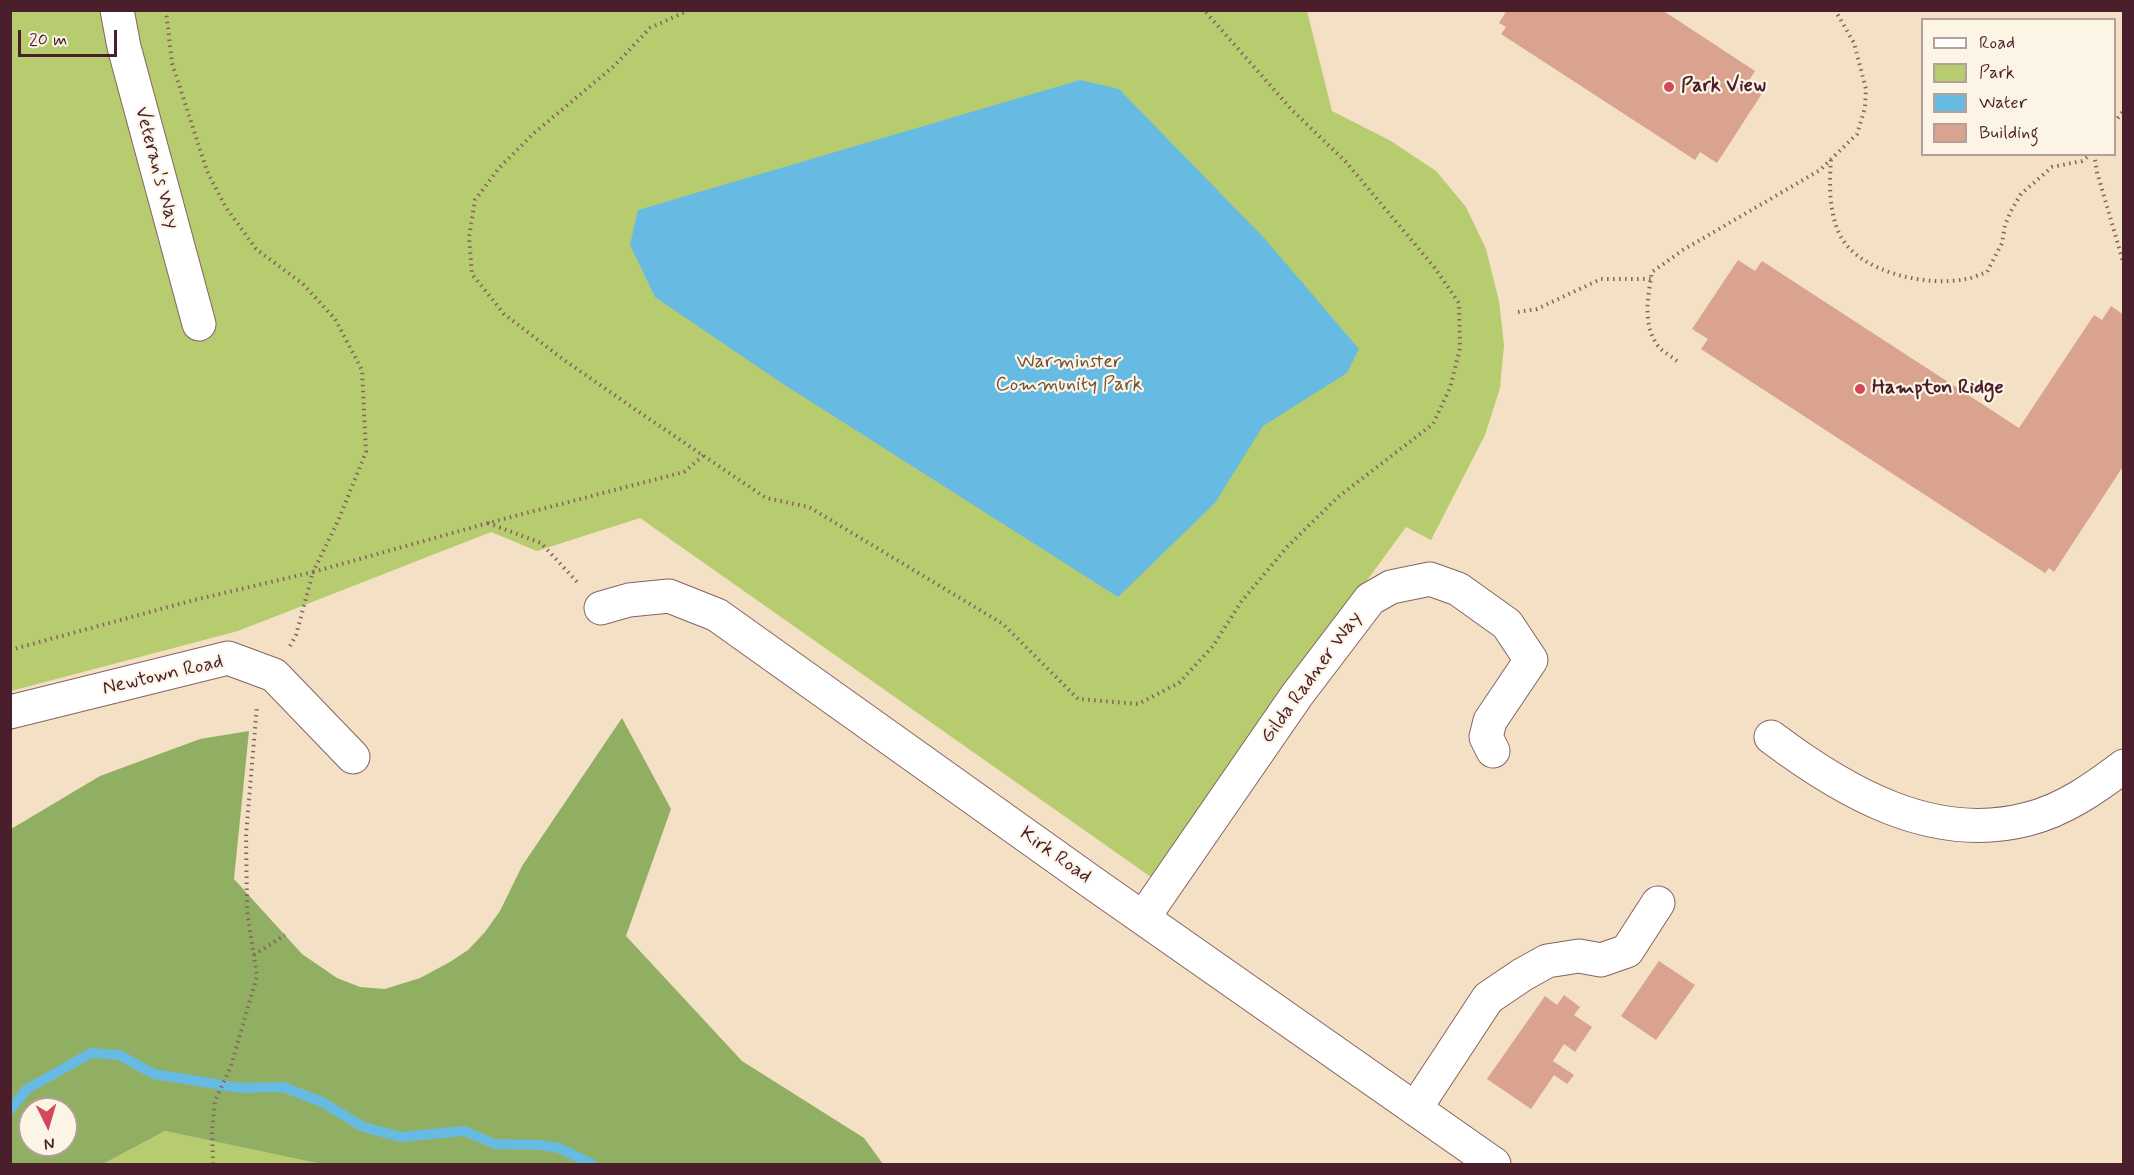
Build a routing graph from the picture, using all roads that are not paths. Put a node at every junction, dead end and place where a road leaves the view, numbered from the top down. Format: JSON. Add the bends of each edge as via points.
{"nodes":[{"id":1,"x":117,"y":10,"type":"edge"},
{"id":2,"x":199,"y":324,"type":"dead end"},
{"id":3,"x":601,"y":608,"type":"road end"},
{"id":4,"x":10,"y":712,"type":"edge"},
{"id":5,"x":1772,"y":737,"type":"dead end"},
{"id":6,"x":1493,"y":752,"type":"dead end"},
{"id":7,"x":353,"y":757,"type":"dead end"},
{"id":8,"x":2124,"y":766,"type":"edge"},
{"id":9,"x":1658,"y":903,"type":"dead end"},
{"id":10,"x":1143,"y":918,"type":"junction"},
{"id":11,"x":1415,"y":1109,"type":"junction"},
{"id":12,"x":1494,"y":1164,"type":"edge"}],
"edges":[{"from":1,"to":2,"type":"street","name":"Veteran's Way"},
{"from":3,"to":10,"type":"street","name":"Kirk Road","via":[[629,600],[669,596],[717,615]]},
{"from":4,"to":7,"type":"street","name":"Newtown Road","via":[[228,658],[274,675]]},
{"from":5,"to":8,"type":"street","via":[[1848,790],[1919,818],[1962,825],[2028,819],[2097,787]]},
{"from":6,"to":10,"type":"street","name":"Gilda Radner Way","via":[[1486,736],[1490,721],[1531,660],[1507,624],[1458,589],[1430,579],[1391,587],[1370,599],[1297,695]]},
{"from":9,"to":11,"type":"street","via":[[1627,951],[1601,960],[1579,956],[1547,961],[1488,998]]},
{"from":10,"to":11,"type":"street","name":"Kirk Road"},
{"from":11,"to":12,"type":"street","name":"Kirk Road"}]}
